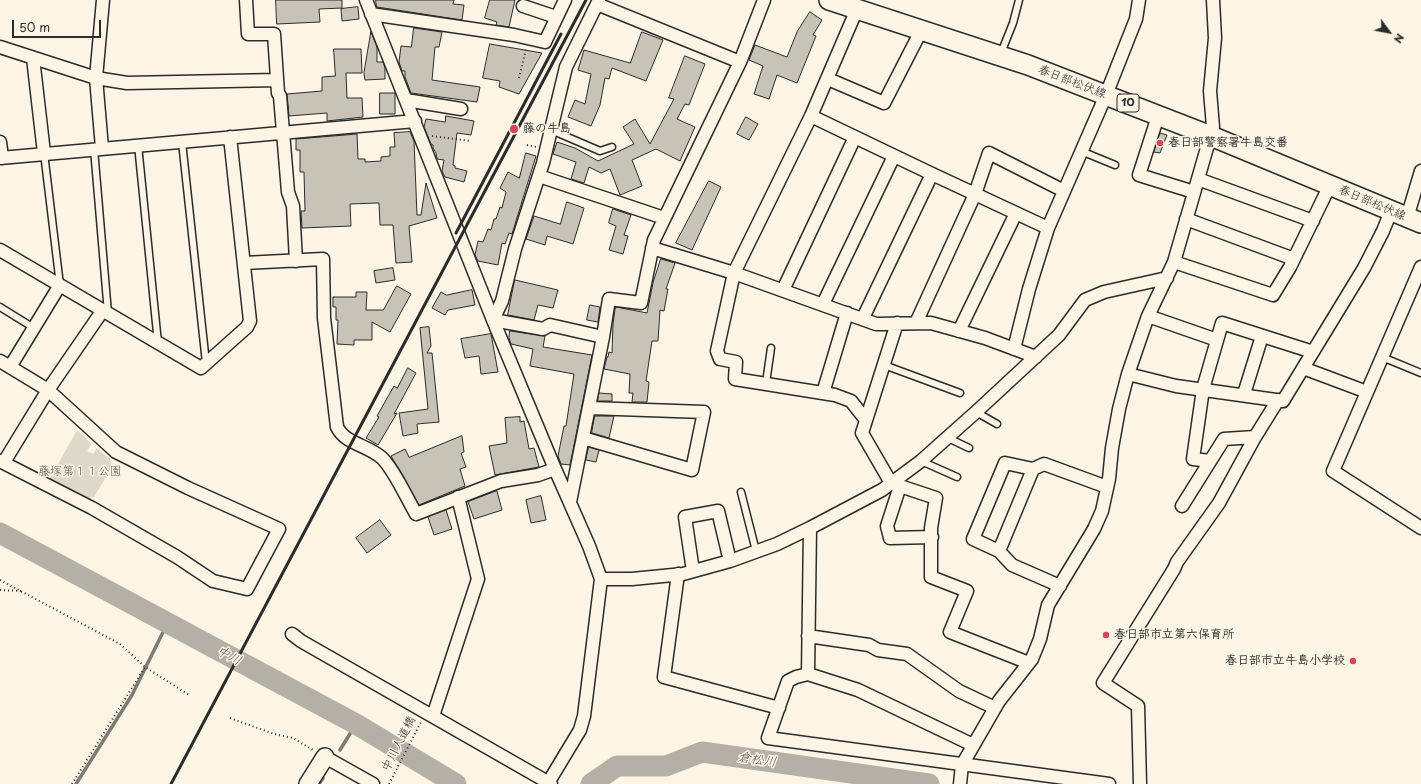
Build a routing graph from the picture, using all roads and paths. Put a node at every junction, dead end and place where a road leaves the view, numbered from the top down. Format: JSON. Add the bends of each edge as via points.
{"nodes":[{"id":1,"x":103,"y":0,"type":"edge"},
{"id":2,"x":246,"y":0,"type":"edge"},
{"id":3,"x":366,"y":0,"type":"edge"},
{"id":4,"x":565,"y":0,"type":"edge"},
{"id":5,"x":764,"y":0,"type":"edge"},
{"id":6,"x":829,"y":0,"type":"edge"},
{"id":7,"x":1019,"y":0,"type":"edge"},
{"id":8,"x":1139,"y":0,"type":"edge"},
{"id":9,"x":1211,"y":1,"type":"edge"},
{"id":10,"x":598,"y":2,"type":"edge"},
{"id":11,"x":523,"y":6,"type":"dead end"},
{"id":12,"x":857,"y":8,"type":"junction"},
{"id":13,"x":371,"y":14,"type":"junction"},
{"id":14,"x":556,"y":16,"type":"junction"},
{"id":15,"x":922,"y":29,"type":"junction"},
{"id":16,"x":0,"y":47,"type":"edge"},
{"id":17,"x":526,"y":51,"type":"dead end"},
{"id":18,"x":1001,"y":55,"type":"junction"},
{"id":19,"x":33,"y":58,"type":"junction"},
{"id":20,"x":740,"y":62,"type":"junction"},
{"id":21,"x":96,"y":78,"type":"junction"},
{"id":22,"x":519,"y":78,"type":"dead end"},
{"id":23,"x":828,"y":79,"type":"junction"},
{"id":24,"x":277,"y":80,"type":"junction"},
{"id":25,"x":1106,"y":95,"type":"junction"},
{"id":26,"x":406,"y":100,"type":"junction"},
{"id":27,"x":461,"y":109,"type":"dead end"},
{"id":28,"x":811,"y":116,"type":"junction"},
{"id":29,"x":1158,"y":116,"type":"junction"},
{"id":30,"x":415,"y":121,"type":"junction"},
{"id":31,"x":551,"y":130,"type":"junction"},
{"id":32,"x":283,"y":133,"type":"junction"},
{"id":33,"x":420,"y":134,"type":"junction"},
{"id":34,"x":1211,"y":136,"type":"junction"},
{"id":35,"x":230,"y":137,"type":"junction"},
{"id":36,"x":855,"y":137,"type":"junction"},
{"id":37,"x":471,"y":141,"type":"dead end"},
{"id":38,"x":0,"y":142,"type":"edge"},
{"id":39,"x":182,"y":142,"type":"junction"},
{"id":40,"x":138,"y":145,"type":"junction"},
{"id":41,"x":612,"y":147,"type":"dead end"},
{"id":42,"x":98,"y":149,"type":"junction"},
{"id":43,"x":1081,"y":151,"type":"junction"},
{"id":44,"x":44,"y":154,"type":"junction"},
{"id":45,"x":894,"y":156,"type":"junction"},
{"id":46,"x":1,"y":158,"type":"edge"},
{"id":47,"x":1115,"y":165,"type":"dead end"},
{"id":48,"x":1421,"y":171,"type":"edge"},
{"id":49,"x":932,"y":174,"type":"junction"},
{"id":50,"x":539,"y":176,"type":"junction"},
{"id":51,"x":1198,"y":179,"type":"junction"},
{"id":52,"x":1330,"y":185,"type":"junction"},
{"id":53,"x":1064,"y":191,"type":"junction"},
{"id":54,"x":1194,"y":192,"type":"junction"},
{"id":55,"x":975,"y":194,"type":"junction"},
{"id":56,"x":1016,"y":213,"type":"junction"},
{"id":57,"x":1406,"y":217,"type":"edge"},
{"id":58,"x":664,"y":218,"type":"junction"},
{"id":59,"x":1186,"y":219,"type":"junction"},
{"id":60,"x":1313,"y":221,"type":"junction"},
{"id":61,"x":1048,"y":228,"type":"junction"},
{"id":62,"x":652,"y":248,"type":"junction"},
{"id":63,"x":0,"y":250,"type":"edge"},
{"id":64,"x":1294,"y":259,"type":"junction"},
{"id":65,"x":296,"y":260,"type":"junction"},
{"id":66,"x":1174,"y":262,"type":"junction"},
{"id":67,"x":244,"y":263,"type":"junction"},
{"id":68,"x":1421,"y":267,"type":"edge"},
{"id":69,"x":734,"y":273,"type":"junction"},
{"id":70,"x":1167,"y":278,"type":"junction"},
{"id":71,"x":60,"y":285,"type":"junction"},
{"id":72,"x":783,"y":290,"type":"junction"},
{"id":73,"x":823,"y":304,"type":"junction"},
{"id":74,"x":0,"y":307,"type":"edge"},
{"id":75,"x":106,"y":312,"type":"junction"},
{"id":76,"x":847,"y":313,"type":"junction"},
{"id":77,"x":1148,"y":316,"type":"junction"},
{"id":78,"x":863,"y":318,"type":"junction"},
{"id":79,"x":493,"y":320,"type":"junction"},
{"id":80,"x":898,"y":323,"type":"junction"},
{"id":81,"x":916,"y":323,"type":"junction"},
{"id":82,"x":34,"y":328,"type":"junction"},
{"id":83,"x":959,"y":331,"type":"junction"},
{"id":84,"x":1262,"y":336,"type":"junction"},
{"id":85,"x":603,"y":337,"type":"junction"},
{"id":86,"x":1217,"y":340,"type":"junction"},
{"id":87,"x":158,"y":343,"type":"junction"},
{"id":88,"x":771,"y":348,"type":"dead end"},
{"id":89,"x":1014,"y":349,"type":"junction"},
{"id":90,"x":1313,"y":352,"type":"junction"},
{"id":91,"x":1036,"y":357,"type":"junction"},
{"id":92,"x":1382,"y":357,"type":"junction"},
{"id":93,"x":206,"y":363,"type":"junction"},
{"id":94,"x":3,"y":364,"type":"edge"},
{"id":95,"x":884,"y":365,"type":"junction"},
{"id":96,"x":1303,"y":368,"type":"junction"},
{"id":97,"x":1421,"y":373,"type":"edge"},
{"id":98,"x":1128,"y":374,"type":"junction"},
{"id":99,"x":766,"y":383,"type":"junction"},
{"id":100,"x":1203,"y":389,"type":"junction"},
{"id":101,"x":48,"y":390,"type":"junction"},
{"id":102,"x":1367,"y":392,"type":"junction"},
{"id":103,"x":823,"y":393,"type":"junction"},
{"id":104,"x":960,"y":393,"type":"dead end"},
{"id":105,"x":1244,"y":394,"type":"junction"},
{"id":106,"x":1278,"y":400,"type":"junction"},
{"id":107,"x":589,"y":408,"type":"junction"},
{"id":108,"x":976,"y":412,"type":"junction"},
{"id":109,"x":866,"y":420,"type":"junction"},
{"id":110,"x":997,"y":424,"type":"dead end"},
{"id":111,"x":1255,"y":437,"type":"junction"},
{"id":112,"x":583,"y":438,"type":"junction"},
{"id":113,"x":948,"y":438,"type":"junction"},
{"id":114,"x":969,"y":448,"type":"dead end"},
{"id":115,"x":2,"y":461,"type":"edge"},
{"id":116,"x":921,"y":461,"type":"junction"},
{"id":117,"x":1210,"y":462,"type":"junction"},
{"id":118,"x":555,"y":469,"type":"junction"},
{"id":119,"x":1033,"y":469,"type":"junction"},
{"id":120,"x":956,"y":477,"type":"dead end"},
{"id":121,"x":895,"y":485,"type":"junction"},
{"id":122,"x":1108,"y":487,"type":"junction"},
{"id":123,"x":741,"y":492,"type":"dead end"},
{"id":124,"x":458,"y":497,"type":"junction"},
{"id":125,"x":570,"y":502,"type":"junction"},
{"id":126,"x":1182,"y":506,"type":"dead end"},
{"id":127,"x":810,"y":528,"type":"junction"},
{"id":128,"x":1421,"y":528,"type":"edge"},
{"id":129,"x":932,"y":537,"type":"junction"},
{"id":130,"x":999,"y":550,"type":"junction"},
{"id":131,"x":756,"y":552,"type":"junction"},
{"id":132,"x":730,"y":561,"type":"junction"},
{"id":133,"x":693,"y":571,"type":"junction"},
{"id":134,"x":678,"y":574,"type":"junction"},
{"id":135,"x":601,"y":579,"type":"junction"},
{"id":136,"x":0,"y":580,"type":"edge"},
{"id":137,"x":1060,"y":586,"type":"junction"},
{"id":138,"x":0,"y":590,"type":"edge"},
{"id":139,"x":22,"y":591,"type":"junction"},
{"id":140,"x":292,"y":634,"type":"dead end"},
{"id":141,"x":808,"y":636,"type":"junction"},
{"id":142,"x":1028,"y":663,"type":"junction"},
{"id":143,"x":145,"y":667,"type":"junction"},
{"id":144,"x":808,"y":674,"type":"junction"},
{"id":145,"x":189,"y":695,"type":"dead end"},
{"id":146,"x":779,"y":708,"type":"junction"},
{"id":147,"x":995,"y":708,"type":"junction"},
{"id":148,"x":429,"y":714,"type":"junction"},
{"id":149,"x":230,"y":718,"type":"dead end"},
{"id":150,"x":973,"y":745,"type":"junction"},
{"id":151,"x":325,"y":757,"type":"junction"},
{"id":152,"x":962,"y":768,"type":"junction"},
{"id":153,"x":549,"y":783,"type":"edge"},
{"id":154,"x":72,"y":784,"type":"edge"},
{"id":155,"x":308,"y":784,"type":"edge"},
{"id":156,"x":373,"y":784,"type":"edge"},
{"id":157,"x":389,"y":784,"type":"edge"},
{"id":158,"x":960,"y":784,"type":"edge"},
{"id":159,"x":1109,"y":784,"type":"edge"},
{"id":160,"x":1140,"y":784,"type":"edge"}],
"edges":[{"from":1,"to":21,"type":"street"},
{"from":2,"to":24,"type":"street","via":[[248,34],[274,34]]},
{"from":3,"to":13,"type":"street"},
{"from":4,"to":14,"type":"street"},
{"from":5,"to":20,"type":"street"},
{"from":6,"to":12,"type":"main road","name":"春日部松伏線","number":"10"},
{"from":7,"to":18,"type":"lane"},
{"from":8,"to":25,"type":"street","via":[[1136,19]]},
{"from":9,"to":34,"type":"street","via":[[1215,38],[1210,91],[1213,127]]},
{"from":10,"to":20,"type":"street"},
{"from":10,"to":31,"type":"street","via":[[566,67]]},
{"from":11,"to":14,"type":"street"},
{"from":12,"to":15,"type":"main road","name":"春日部松伏線","number":"10"},
{"from":12,"to":23,"type":"street"},
{"from":13,"to":14,"type":"street","via":[[545,42]]},
{"from":13,"to":26,"type":"street"},
{"from":15,"to":18,"type":"main road","name":"春日部松伏線","number":"10"},
{"from":15,"to":23,"type":"street","via":[[884,103]]},
{"from":16,"to":19,"type":"street"},
{"from":17,"to":22,"type":"path"},
{"from":18,"to":25,"type":"main road","name":"春日部松伏線","number":"10"},
{"from":19,"to":21,"type":"street"},
{"from":19,"to":44,"type":"street"},
{"from":20,"to":58,"type":"street"},
{"from":21,"to":24,"type":"street","via":[[126,82]]},
{"from":21,"to":42,"type":"street"},
{"from":23,"to":28,"type":"street"},
{"from":24,"to":32,"type":"street"},
{"from":25,"to":29,"type":"main road","name":"春日部松伏線","number":"10"},
{"from":25,"to":43,"type":"street"},
{"from":26,"to":27,"type":"street"},
{"from":26,"to":30,"type":"street"},
{"from":28,"to":36,"type":"street"},
{"from":28,"to":69,"type":"street"},
{"from":29,"to":34,"type":"main road","name":"春日部松伏線","number":"10"},
{"from":29,"to":54,"type":"street","via":[[1140,175]]},
{"from":30,"to":32,"type":"street"},
{"from":30,"to":33,"type":"street"},
{"from":31,"to":41,"type":"lane","via":[[600,151]]},
{"from":31,"to":50,"type":"street"},
{"from":32,"to":35,"type":"street"},
{"from":32,"to":65,"type":"street","via":[[288,192],[293,206]]},
{"from":33,"to":37,"type":"path"},
{"from":33,"to":79,"type":"street"},
{"from":34,"to":51,"type":"street"},
{"from":34,"to":52,"type":"main road","name":"春日部松伏線","number":"10"},
{"from":35,"to":39,"type":"street"},
{"from":35,"to":67,"type":"street"},
{"from":36,"to":45,"type":"street"},
{"from":36,"to":72,"type":"street"},
{"from":38,"to":46,"type":"street"},
{"from":39,"to":40,"type":"street"},
{"from":39,"to":93,"type":"lane"},
{"from":40,"to":42,"type":"street"},
{"from":40,"to":87,"type":"lane"},
{"from":42,"to":44,"type":"street"},
{"from":42,"to":75,"type":"lane"},
{"from":43,"to":47,"type":"lane"},
{"from":43,"to":53,"type":"street"},
{"from":44,"to":46,"type":"street"},
{"from":44,"to":71,"type":"lane"},
{"from":45,"to":49,"type":"street"},
{"from":45,"to":73,"type":"street"},
{"from":48,"to":57,"type":"street"},
{"from":49,"to":55,"type":"street"},
{"from":49,"to":78,"type":"street"},
{"from":50,"to":58,"type":"street"},
{"from":50,"to":79,"type":"street","via":[[515,249],[502,301]]},
{"from":51,"to":54,"type":"street"},
{"from":51,"to":60,"type":"street"},
{"from":52,"to":57,"type":"main road","name":"春日部松伏線","number":"10"},
{"from":52,"to":60,"type":"street"},
{"from":53,"to":55,"type":"street","via":[[989,153]]},
{"from":53,"to":61,"type":"street"},
{"from":54,"to":59,"type":"street"},
{"from":55,"to":56,"type":"street"},
{"from":55,"to":81,"type":"street"},
{"from":56,"to":61,"type":"street"},
{"from":56,"to":83,"type":"street"},
{"from":57,"to":90,"type":"street","via":[[1383,231],[1364,268]]},
{"from":58,"to":62,"type":"street"},
{"from":59,"to":64,"type":"street"},
{"from":59,"to":66,"type":"street"},
{"from":60,"to":64,"type":"street"},
{"from":61,"to":89,"type":"street"},
{"from":62,"to":69,"type":"street"},
{"from":62,"to":85,"type":"street","via":[[641,303],[609,300]]},
{"from":63,"to":71,"type":"street"},
{"from":64,"to":66,"type":"street","via":[[1273,295]]},
{"from":65,"to":67,"type":"street"},
{"from":65,"to":124,"type":"street","via":[[323,259],[324,318],[337,427],[340,433],[374,452],[385,462],[416,514]]},
{"from":66,"to":70,"type":"street"},
{"from":67,"to":93,"type":"street","via":[[250,321],[247,327]]},
{"from":68,"to":92,"type":"street"},
{"from":69,"to":72,"type":"street"},
{"from":69,"to":99,"type":"street","via":[[718,351],[720,359],[736,362],[735,378]]},
{"from":70,"to":77,"type":"street"},
{"from":70,"to":91,"type":"street","via":[[1104,292],[1086,300],[1059,335]]},
{"from":71,"to":75,"type":"street"},
{"from":71,"to":82,"type":"street"},
{"from":72,"to":73,"type":"street"},
{"from":73,"to":76,"type":"street"},
{"from":74,"to":82,"type":"lane"},
{"from":75,"to":87,"type":"street"},
{"from":75,"to":101,"type":"street"},
{"from":76,"to":78,"type":"street"},
{"from":76,"to":103,"type":"street"},
{"from":77,"to":86,"type":"street"},
{"from":77,"to":98,"type":"street"},
{"from":78,"to":80,"type":"street","via":[[876,324]]},
{"from":79,"to":85,"type":"street","via":[[543,329],[550,325]]},
{"from":79,"to":118,"type":"street"},
{"from":80,"to":81,"type":"street"},
{"from":80,"to":95,"type":"street"},
{"from":81,"to":83,"type":"street","via":[[931,323]]},
{"from":82,"to":94,"type":"street"},
{"from":83,"to":89,"type":"street"},
{"from":84,"to":86,"type":"street","via":[[1222,323]]},
{"from":84,"to":90,"type":"street"},
{"from":84,"to":105,"type":"street"},
{"from":85,"to":107,"type":"street"},
{"from":86,"to":100,"type":"street"},
{"from":87,"to":93,"type":"street","via":[[201,368]]},
{"from":88,"to":99,"type":"lane"},
{"from":89,"to":91,"type":"street"},
{"from":90,"to":96,"type":"street"},
{"from":91,"to":108,"type":"street"},
{"from":92,"to":97,"type":"lane"},
{"from":92,"to":102,"type":"street"},
{"from":94,"to":101,"type":"street"},
{"from":95,"to":104,"type":"lane"},
{"from":95,"to":109,"type":"street"},
{"from":96,"to":102,"type":"street"},
{"from":96,"to":106,"type":"street","via":[[1283,401]]},
{"from":98,"to":100,"type":"street","via":[[1176,386]]},
{"from":98,"to":122,"type":"street","via":[[1119,409]]},
{"from":99,"to":103,"type":"street"},
{"from":100,"to":105,"type":"street"},
{"from":100,"to":117,"type":"street","via":[[1193,459]]},
{"from":101,"to":115,"type":"street"},
{"from":101,"to":115,"type":"street","via":[[116,452],[279,529],[247,589],[213,581],[92,508]]},
{"from":102,"to":128,"type":"street","via":[[1333,471]]},
{"from":103,"to":109,"type":"street","via":[[850,401]]},
{"from":105,"to":106,"type":"street"},
{"from":106,"to":111,"type":"street"},
{"from":107,"to":112,"type":"street"},
{"from":107,"to":112,"type":"street","via":[[704,412],[692,470]]},
{"from":108,"to":110,"type":"lane"},
{"from":108,"to":113,"type":"street"},
{"from":109,"to":121,"type":"street","via":[[862,433]]},
{"from":111,"to":117,"type":"street","via":[[1224,439]]},
{"from":111,"to":160,"type":"street","via":[[1219,503],[1177,562],[1103,683],[1138,706]]},
{"from":112,"to":125,"type":"street"},
{"from":113,"to":114,"type":"lane"},
{"from":113,"to":116,"type":"street"},
{"from":116,"to":120,"type":"lane"},
{"from":116,"to":121,"type":"street"},
{"from":117,"to":126,"type":"street"},
{"from":118,"to":124,"type":"street","via":[[538,475],[501,481]]},
{"from":118,"to":125,"type":"street"},
{"from":119,"to":122,"type":"street","via":[[1044,464]]},
{"from":119,"to":130,"type":"street"},
{"from":119,"to":130,"type":"street","via":[[1005,463],[973,539]]},
{"from":121,"to":127,"type":"street"},
{"from":121,"to":129,"type":"street","via":[[936,498]]},
{"from":121,"to":129,"type":"street","via":[[887,526],[890,538]]},
{"from":122,"to":137,"type":"street","via":[[1094,529]]},
{"from":123,"to":131,"type":"lane"},
{"from":124,"to":148,"type":"street","via":[[478,579]]},
{"from":125,"to":135,"type":"street"},
{"from":127,"to":131,"type":"street"},
{"from":127,"to":141,"type":"street"},
{"from":129,"to":142,"type":"street","via":[[931,577],[967,591],[950,632]]},
{"from":130,"to":137,"type":"street","via":[[1012,565]]},
{"from":131,"to":132,"type":"street"},
{"from":132,"to":133,"type":"street"},
{"from":132,"to":133,"type":"street","via":[[718,511],[684,516]]},
{"from":133,"to":134,"type":"street"},
{"from":134,"to":135,"type":"street","via":[[632,579]]},
{"from":134,"to":146,"type":"street","via":[[664,678]]},
{"from":135,"to":153,"type":"street","via":[[584,716],[580,730]]},
{"from":136,"to":139,"type":"path"},
{"from":137,"to":142,"type":"street","via":[[1048,605],[1040,639]]},
{"from":138,"to":139,"type":"path"},
{"from":139,"to":143,"type":"path","via":[[120,644]]},
{"from":140,"to":148,"type":"street"},
{"from":141,"to":144,"type":"street"},
{"from":141,"to":147,"type":"street","via":[[869,645],[878,650],[907,654],[959,690]]},
{"from":142,"to":147,"type":"street"},
{"from":143,"to":145,"type":"path"},
{"from":143,"to":154,"type":"path"},
{"from":144,"to":146,"type":"street","via":[[788,681]]},
{"from":144,"to":150,"type":"street","via":[[858,690]]},
{"from":146,"to":152,"type":"street","via":[[768,738]]},
{"from":147,"to":150,"type":"street"},
{"from":148,"to":153,"type":"street"},
{"from":148,"to":157,"type":"path","name":"中川人道橋"},
{"from":149,"to":151,"type":"path","via":[[293,738]]},
{"from":150,"to":152,"type":"street"},
{"from":151,"to":155,"type":"street"},
{"from":151,"to":156,"type":"street"},
{"from":152,"to":158,"type":"street"},
{"from":152,"to":159,"type":"street"}]}
